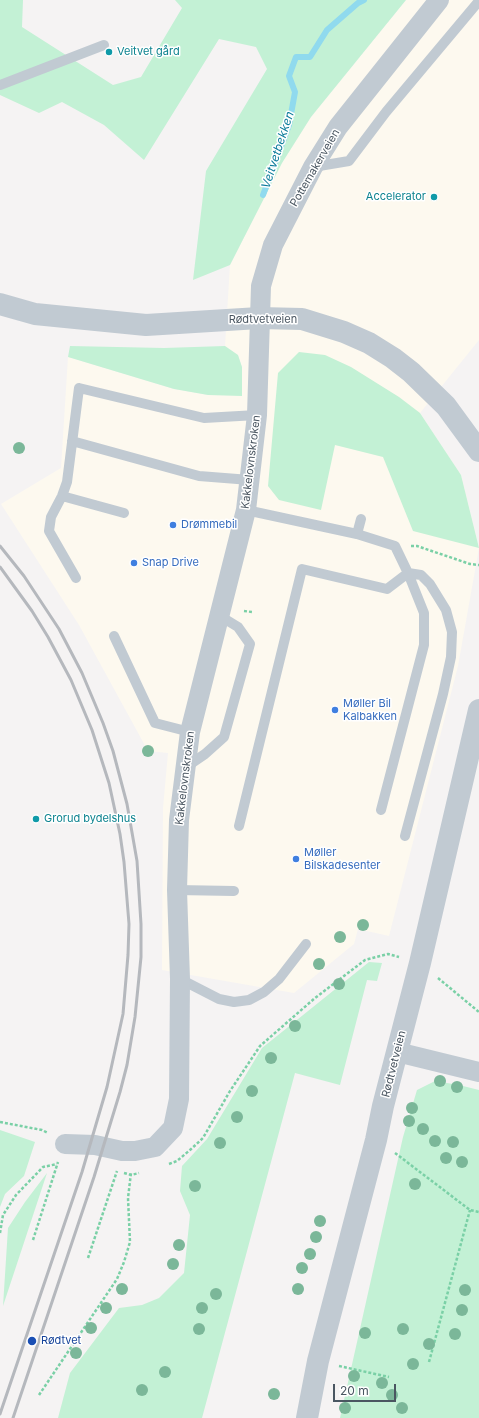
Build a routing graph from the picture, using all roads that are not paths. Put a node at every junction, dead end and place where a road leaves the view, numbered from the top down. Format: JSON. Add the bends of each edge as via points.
{"nodes":[{"id":1,"x":439,"y":0,"type":"edge"},
{"id":2,"x":478,"y":1,"type":"edge"},
{"id":3,"x":104,"y":45,"type":"dead end"},
{"id":4,"x":0,"y":85,"type":"edge"},
{"id":5,"x":313,"y":167,"type":"junction"},
{"id":6,"x":0,"y":304,"type":"edge"},
{"id":7,"x":259,"y":318,"type":"junction"},
{"id":8,"x":257,"y":415,"type":"junction"},
{"id":9,"x":72,"y":441,"type":"junction"},
{"id":10,"x":479,"y":451,"type":"edge"},
{"id":11,"x":250,"y":480,"type":"junction"},
{"id":12,"x":62,"y":496,"type":"junction"},
{"id":13,"x":246,"y":510,"type":"junction"},
{"id":14,"x":124,"y":513,"type":"dead end"},
{"id":15,"x":360,"y":519,"type":"dead end"},
{"id":16,"x":357,"y":534,"type":"junction"},
{"id":17,"x":408,"y":573,"type":"junction"},
{"id":18,"x":76,"y":578,"type":"dead end"},
{"id":19,"x":220,"y":616,"type":"junction"},
{"id":20,"x":114,"y":636,"type":"dead end"},
{"id":21,"x":479,"y":710,"type":"edge"},
{"id":22,"x":190,"y":732,"type":"junction"},
{"id":23,"x":186,"y":767,"type":"junction"},
{"id":24,"x":381,"y":810,"type":"dead end"},
{"id":25,"x":239,"y":826,"type":"dead end"},
{"id":26,"x":406,"y":836,"type":"dead end"},
{"id":27,"x":177,"y":890,"type":"junction"},
{"id":28,"x":234,"y":892,"type":"dead end"},
{"id":29,"x":306,"y":944,"type":"dead end"},
{"id":30,"x":180,"y":979,"type":"junction"},
{"id":31,"x":397,"y":1052,"type":"junction"},
{"id":32,"x":479,"y":1072,"type":"edge"},
{"id":33,"x":64,"y":1144,"type":"road end"},
{"id":34,"x":307,"y":1418,"type":"edge"}],
"edges":[{"from":1,"to":5,"type":"street","name":"Pottemakerveien","via":[[338,127]]},
{"from":2,"to":5,"type":"lane","via":[[349,161]]},
{"from":3,"to":4,"type":"lane"},
{"from":5,"to":7,"type":"street","name":"Pottemakerveien","via":[[273,245],[261,286]]},
{"from":6,"to":7,"type":"street","name":"Rødtvetveien","via":[[35,314],[146,325]]},
{"from":7,"to":8,"type":"street","name":"Kakkelovnskroken"},
{"from":7,"to":10,"type":"street","name":"Rødtvetveien","via":[[302,319],[344,332],[375,346],[411,372],[446,406]]},
{"from":8,"to":9,"type":"lane","via":[[204,418],[79,388]]},
{"from":8,"to":11,"type":"street","name":"Kakkelovnskroken"},
{"from":9,"to":11,"type":"lane","via":[[199,476]]},
{"from":9,"to":12,"type":"lane"},
{"from":11,"to":13,"type":"street","name":"Kakkelovnskroken"},
{"from":12,"to":14,"type":"lane"},
{"from":12,"to":18,"type":"lane","via":[[51,517],[50,531]]},
{"from":13,"to":16,"type":"lane"},
{"from":13,"to":19,"type":"street","name":"Kakkelovnskroken"},
{"from":15,"to":16,"type":"lane"},
{"from":16,"to":17,"type":"lane","via":[[395,546]]},
{"from":17,"to":24,"type":"lane","via":[[424,613],[424,646]]},
{"from":17,"to":25,"type":"lane","via":[[387,588],[302,570]]},
{"from":17,"to":26,"type":"lane","via":[[421,575],[430,584],[446,610],[452,632],[451,657],[443,694]]},
{"from":19,"to":22,"type":"street","name":"Kakkelovnskroken"},
{"from":19,"to":23,"type":"lane","via":[[238,627],[250,644],[224,737]]},
{"from":20,"to":22,"type":"lane","via":[[155,723]]},
{"from":21,"to":31,"type":"street","name":"Rødtvetveien"},
{"from":22,"to":23,"type":"street","name":"Kakkelovnskroken"},
{"from":23,"to":27,"type":"street","name":"Kakkelovnskroken","via":[[179,820]]},
{"from":27,"to":28,"type":"lane"},
{"from":27,"to":30,"type":"street","name":"Kakkelovnskroken"},
{"from":29,"to":30,"type":"lane","via":[[279,979],[264,992],[249,1000],[234,1002],[219,999]]},
{"from":30,"to":33,"type":"street","name":"Kakkelovnskroken","via":[[179,1099],[173,1128],[155,1147],[135,1151],[95,1145]]},
{"from":31,"to":32,"type":"street"},
{"from":31,"to":34,"type":"street","name":"Rødtvetveien","via":[[318,1361]]}]}
